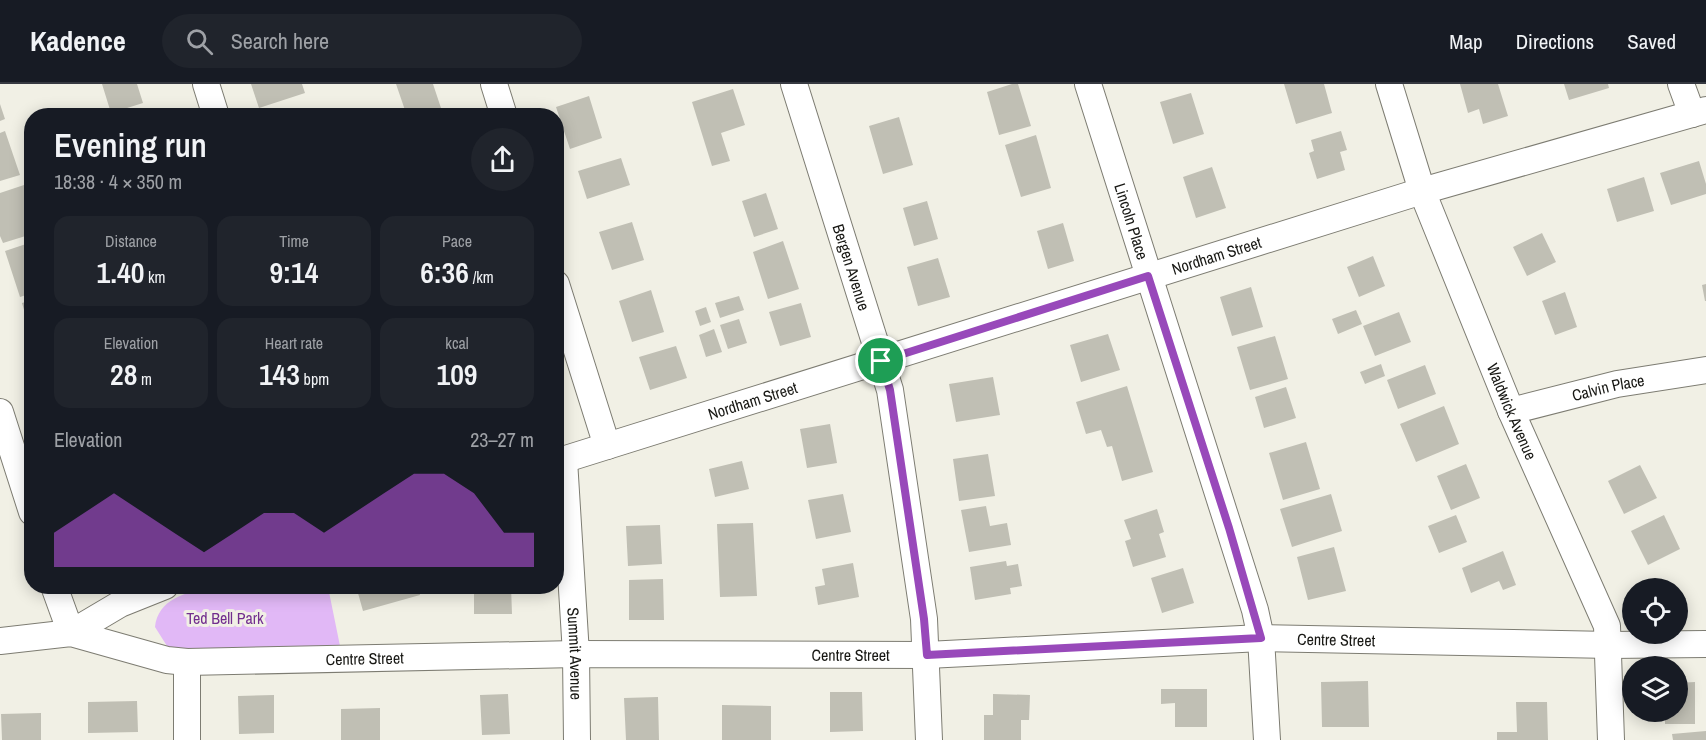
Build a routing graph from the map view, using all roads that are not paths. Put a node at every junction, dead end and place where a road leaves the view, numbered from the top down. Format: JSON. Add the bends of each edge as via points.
{"nodes":[{"id":1,"x":206,"y":84,"type":"edge"},
{"id":2,"x":494,"y":84,"type":"edge"},
{"id":3,"x":794,"y":84,"type":"edge"},
{"id":4,"x":1088,"y":84,"type":"edge"},
{"id":5,"x":1389,"y":84,"type":"edge"},
{"id":6,"x":1681,"y":84,"type":"edge"},
{"id":7,"x":214,"y":108,"type":"edge"},
{"id":8,"x":502,"y":108,"type":"edge"},
{"id":9,"x":1699,"y":112,"type":"edge"},
{"id":10,"x":1422,"y":191,"type":"junction"},
{"id":11,"x":1148,"y":276,"type":"junction"},
{"id":12,"x":564,"y":309,"type":"edge"},
{"id":13,"x":881,"y":361,"type":"junction"},
{"id":14,"x":1706,"y":370,"type":"edge"},
{"id":15,"x":1511,"y":411,"type":"junction"},
{"id":16,"x":0,"y":412,"type":"edge"},
{"id":17,"x":607,"y":446,"type":"junction"},
{"id":18,"x":564,"y":460,"type":"edge"},
{"id":19,"x":24,"y":487,"type":"edge"},
{"id":20,"x":564,"y":509,"type":"edge"},
{"id":21,"x":57,"y":594,"type":"edge"},
{"id":22,"x":145,"y":594,"type":"edge"},
{"id":23,"x":71,"y":633,"type":"junction"},
{"id":24,"x":1261,"y":638,"type":"junction"},
{"id":25,"x":0,"y":641,"type":"edge"},
{"id":26,"x":1706,"y":644,"type":"edge"},
{"id":27,"x":1610,"y":645,"type":"junction"},
{"id":28,"x":576,"y":654,"type":"junction"},
{"id":29,"x":927,"y":655,"type":"junction"},
{"id":30,"x":187,"y":662,"type":"junction"},
{"id":31,"x":187,"y":740,"type":"edge"},
{"id":32,"x":577,"y":740,"type":"edge"},
{"id":33,"x":929,"y":740,"type":"edge"},
{"id":34,"x":1267,"y":740,"type":"edge"},
{"id":35,"x":1611,"y":740,"type":"edge"}],
"edges":[{"from":1,"to":7,"type":"street"},
{"from":2,"to":8,"type":"street"},
{"from":3,"to":13,"type":"street","name":"Bergen Avenue"},
{"from":4,"to":11,"type":"street","name":"Lincoln Place"},
{"from":5,"to":10,"type":"street","name":"Waldwick Avenue"},
{"from":6,"to":9,"type":"street"},
{"from":9,"to":10,"type":"street","name":"Nordham Street"},
{"from":10,"to":11,"type":"street","name":"Nordham Street"},
{"from":10,"to":15,"type":"street","name":"Waldwick Avenue"},
{"from":11,"to":13,"type":"street","name":"Nordham Street"},
{"from":11,"to":24,"type":"street","name":"Lincoln Place"},
{"from":12,"to":17,"type":"street"},
{"from":13,"to":17,"type":"street","name":"Nordham Street"},
{"from":13,"to":29,"type":"street","name":"Bergen Avenue","via":[[892,401]]},
{"from":14,"to":15,"type":"street","name":"Calvin Place","via":[[1617,384]]},
{"from":15,"to":27,"type":"street","name":"Waldwick Avenue","via":[[1607,626]]},
{"from":16,"to":19,"type":"street"},
{"from":17,"to":18,"type":"street","name":"Nordham Street"},
{"from":20,"to":28,"type":"street","name":"Summit Avenue"},
{"from":21,"to":23,"type":"street"},
{"from":22,"to":23,"type":"street"},
{"from":23,"to":25,"type":"street","name":"Centre Street"},
{"from":23,"to":30,"type":"street","name":"Centre Street"},
{"from":24,"to":27,"type":"street","name":"Centre Street"},
{"from":24,"to":29,"type":"street","name":"Centre Street"},
{"from":24,"to":34,"type":"street","name":"Lincoln Place"},
{"from":26,"to":27,"type":"street","name":"Centre Street"},
{"from":27,"to":35,"type":"street","name":"Waldwick Avenue"},
{"from":28,"to":29,"type":"street","name":"Centre Street"},
{"from":28,"to":30,"type":"street","name":"Centre Street"},
{"from":28,"to":32,"type":"street","name":"Summit Avenue"},
{"from":29,"to":33,"type":"street","name":"Bergen Avenue"},
{"from":30,"to":31,"type":"street"}]}
